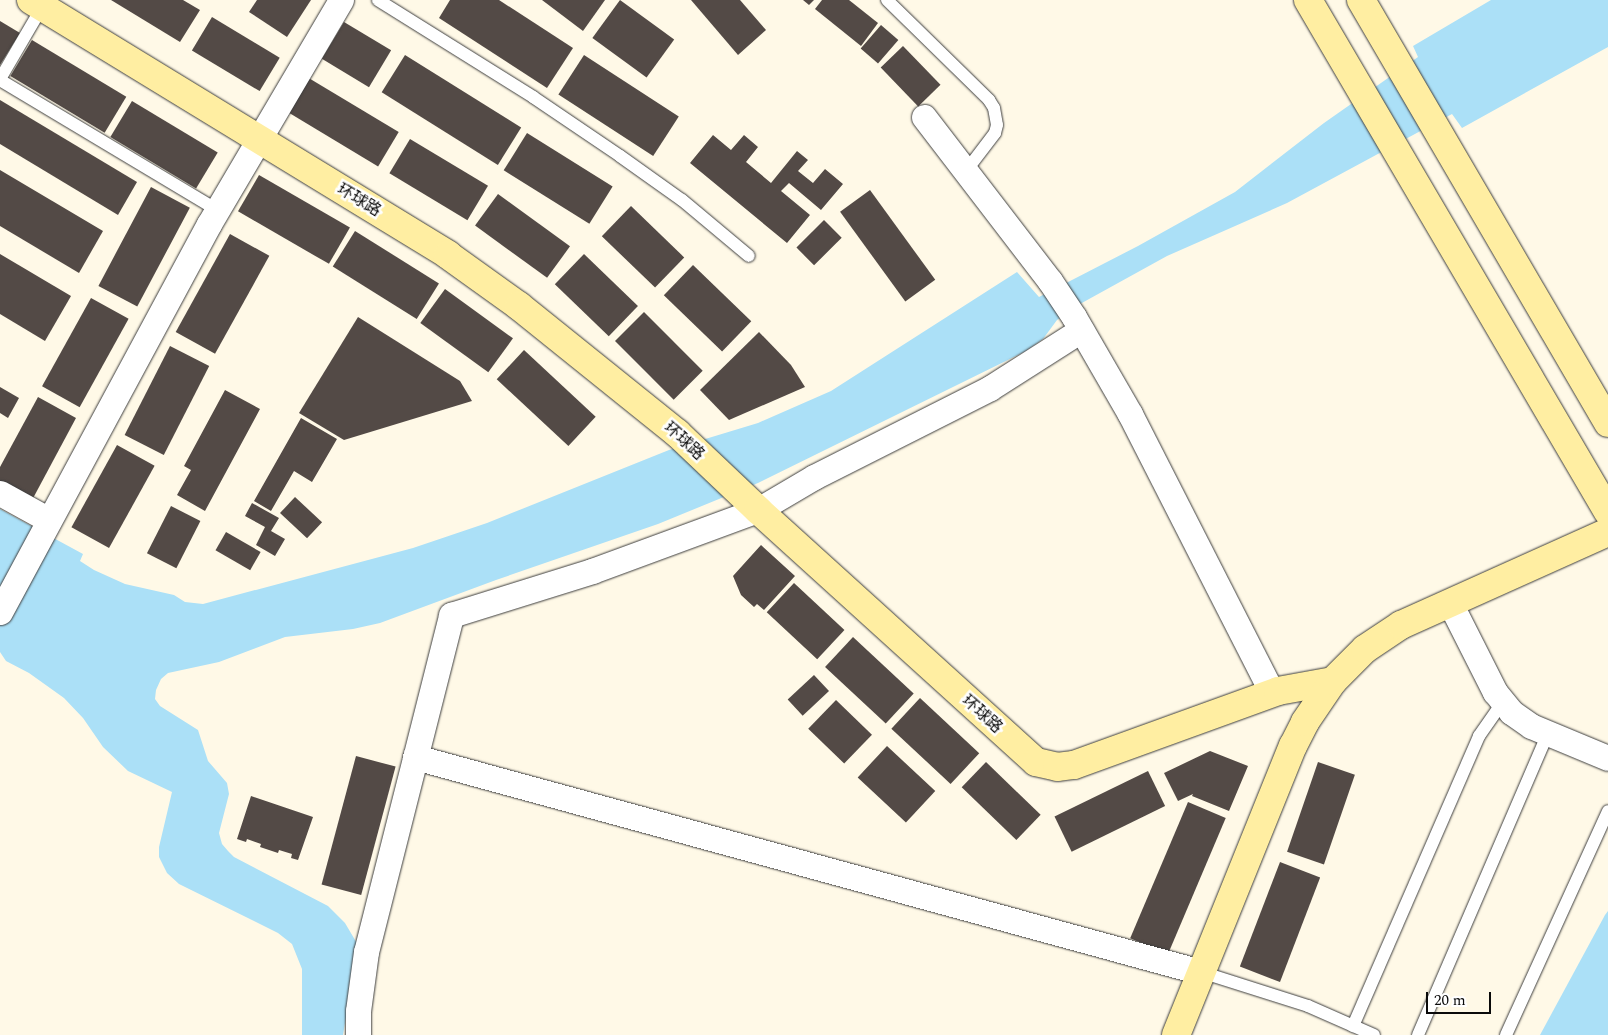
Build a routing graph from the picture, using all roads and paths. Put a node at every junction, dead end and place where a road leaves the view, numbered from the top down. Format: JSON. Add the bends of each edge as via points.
{"nodes":[{"id":1,"x":341,"y":0,"type":"edge"},
{"id":2,"x":378,"y":0,"type":"edge"},
{"id":3,"x":887,"y":0,"type":"edge"},
{"id":4,"x":1308,"y":0,"type":"edge"},
{"id":5,"x":1361,"y":0,"type":"edge"},
{"id":6,"x":37,"y":3,"type":"edge"},
{"id":7,"x":0,"y":79,"type":"edge"},
{"id":8,"x":924,"y":117,"type":"dead end"},
{"id":9,"x":259,"y":139,"type":"junction"},
{"id":10,"x":966,"y":172,"type":"junction"},
{"id":11,"x":217,"y":210,"type":"junction"},
{"id":12,"x":749,"y":256,"type":"dead end"},
{"id":13,"x":1077,"y":324,"type":"junction"},
{"id":14,"x":1608,"y":422,"type":"edge"},
{"id":15,"x":0,"y":493,"type":"edge"},
{"id":16,"x":754,"y":506,"type":"junction"},
{"id":17,"x":1608,"y":512,"type":"edge"},
{"id":18,"x":47,"y":522,"type":"junction"},
{"id":19,"x":1608,"y":532,"type":"edge"},
{"id":20,"x":1450,"y":603,"type":"junction"},
{"id":21,"x":0,"y":612,"type":"edge"},
{"id":22,"x":1333,"y":681,"type":"junction"},
{"id":23,"x":1272,"y":693,"type":"junction"},
{"id":24,"x":1502,"y":703,"type":"junction"},
{"id":25,"x":1548,"y":733,"type":"junction"},
{"id":26,"x":415,"y":758,"type":"junction"},
{"id":27,"x":1608,"y":758,"type":"edge"},
{"id":28,"x":1608,"y":811,"type":"edge"},
{"id":29,"x":1201,"y":972,"type":"junction"},
{"id":30,"x":1354,"y":1026,"type":"junction"},
{"id":31,"x":358,"y":1035,"type":"edge"},
{"id":32,"x":1176,"y":1035,"type":"edge"},
{"id":33,"x":1374,"y":1035,"type":"edge"},
{"id":34,"x":1418,"y":1035,"type":"edge"},
{"id":35,"x":1506,"y":1035,"type":"edge"}],
"edges":[{"from":1,"to":9,"type":"street"},
{"from":2,"to":12,"type":"lane","via":[[620,156],[682,200]]},
{"from":3,"to":10,"type":"lane","via":[[994,108],[995,133]]},
{"from":4,"to":17,"type":"street"},
{"from":5,"to":14,"type":"street"},
{"from":6,"to":7,"type":"lane"},
{"from":6,"to":9,"type":"street","name":"环球路"},
{"from":7,"to":11,"type":"lane"},
{"from":8,"to":10,"type":"street"},
{"from":9,"to":11,"type":"street"},
{"from":9,"to":16,"type":"street","name":"环球路","via":[[448,255],[520,306],[677,433]]},
{"from":10,"to":13,"type":"street","via":[[1050,281]]},
{"from":11,"to":18,"type":"street"},
{"from":13,"to":16,"type":"street","via":[[990,388]]},
{"from":13,"to":23,"type":"street","via":[[1130,414]]},
{"from":15,"to":18,"type":"street"},
{"from":16,"to":23,"type":"street","name":"环球路","via":[[1026,754],[1048,766],[1074,765]]},
{"from":16,"to":26,"type":"street","via":[[592,571],[451,615]]},
{"from":18,"to":21,"type":"street"},
{"from":19,"to":20,"type":"street"},
{"from":20,"to":22,"type":"street","via":[[1382,636]]},
{"from":20,"to":24,"type":"street"},
{"from":22,"to":23,"type":"street","name":"环球路"},
{"from":22,"to":29,"type":"street","via":[[1293,746]]},
{"from":24,"to":25,"type":"street","via":[[1520,720]]},
{"from":24,"to":30,"type":"lane","via":[[1479,736]]},
{"from":25,"to":27,"type":"street"},
{"from":25,"to":34,"type":"lane"},
{"from":26,"to":29,"type":"street"},
{"from":26,"to":31,"type":"street","via":[[366,952]]},
{"from":28,"to":35,"type":"lane"},
{"from":29,"to":30,"type":"lane","via":[[1308,1006]]},
{"from":29,"to":32,"type":"street"},
{"from":30,"to":33,"type":"lane"}]}
